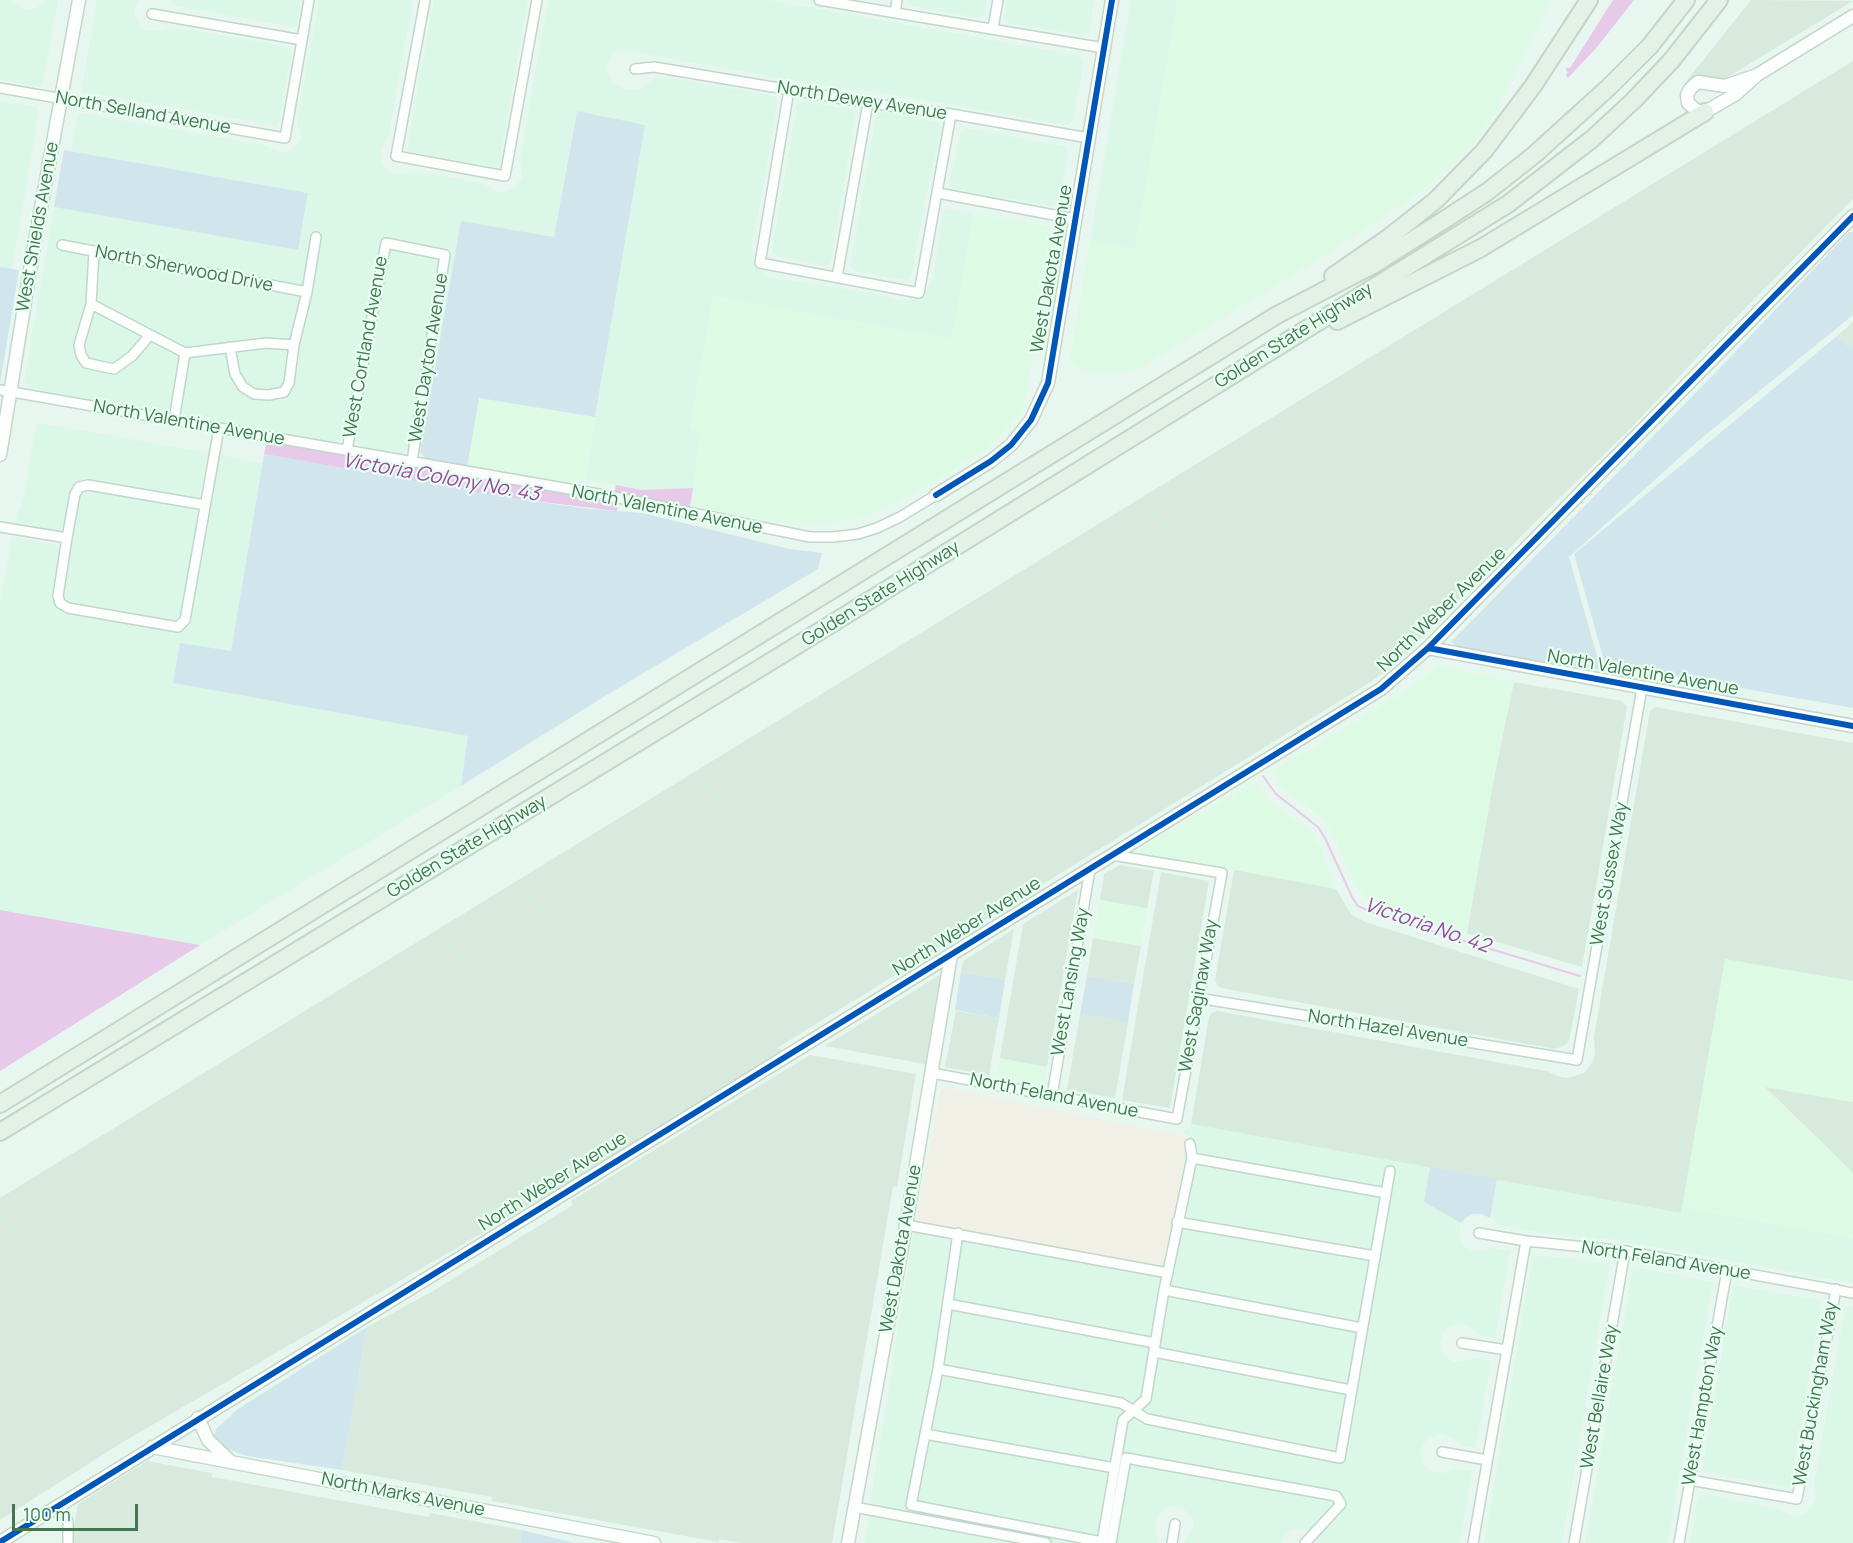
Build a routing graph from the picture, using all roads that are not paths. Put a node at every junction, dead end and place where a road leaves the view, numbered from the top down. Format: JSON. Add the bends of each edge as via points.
{"nodes":[{"id":1,"x":79,"y":0,"type":"edge"},
{"id":2,"x":309,"y":0,"type":"edge"},
{"id":3,"x":425,"y":0,"type":"edge"},
{"id":4,"x":537,"y":0,"type":"edge"},
{"id":5,"x":819,"y":0,"type":"edge"},
{"id":6,"x":897,"y":0,"type":"edge"},
{"id":7,"x":998,"y":0,"type":"edge"},
{"id":8,"x":1112,"y":0,"type":"edge"},
{"id":9,"x":1589,"y":0,"type":"edge"},
{"id":10,"x":1686,"y":0,"type":"edge"},
{"id":11,"x":1719,"y":0,"type":"edge"},
{"id":12,"x":895,"y":13,"type":"junction"},
{"id":13,"x":152,"y":14,"type":"dead end"},
{"id":14,"x":1853,"y":16,"type":"edge"},
{"id":15,"x":993,"y":28,"type":"junction"},
{"id":16,"x":302,"y":40,"type":"junction"},
{"id":17,"x":1104,"y":48,"type":"junction"},
{"id":18,"x":635,"y":69,"type":"dead end"},
{"id":19,"x":1757,"y":75,"type":"junction"},
{"id":20,"x":0,"y":88,"type":"edge"},
{"id":21,"x":789,"y":90,"type":"junction"},
{"id":22,"x":61,"y":99,"type":"junction"},
{"id":23,"x":868,"y":103,"type":"junction"},
{"id":24,"x":1705,"y":112,"type":"junction"},
{"id":25,"x":951,"y":114,"type":"junction"},
{"id":26,"x":1089,"y":138,"type":"junction"},
{"id":27,"x":938,"y":193,"type":"junction"},
{"id":28,"x":1853,"y":216,"type":"edge"},
{"id":29,"x":1075,"y":219,"type":"junction"},
{"id":30,"x":316,"y":237,"type":"dead end"},
{"id":31,"x":386,"y":243,"type":"joint"},
{"id":32,"x":62,"y":245,"type":"dead end"},
{"id":33,"x":94,"y":252,"type":"junction"},
{"id":34,"x":837,"y":277,"type":"junction"},
{"id":35,"x":307,"y":291,"type":"junction"},
{"id":36,"x":91,"y":304,"type":"junction"},
{"id":37,"x":1277,"y":315,"type":"junction"},
{"id":38,"x":150,"y":335,"type":"junction"},
{"id":39,"x":294,"y":345,"type":"junction"},
{"id":40,"x":230,"y":347,"type":"junction"},
{"id":41,"x":1273,"y":349,"type":"junction"},
{"id":42,"x":185,"y":353,"type":"junction"},
{"id":43,"x":5,"y":391,"type":"edge"},
{"id":44,"x":174,"y":420,"type":"junction"},
{"id":45,"x":219,"y":428,"type":"junction"},
{"id":46,"x":347,"y":450,"type":"junction"},
{"id":47,"x":0,"y":455,"type":"edge"},
{"id":48,"x":412,"y":461,"type":"junction"},
{"id":49,"x":936,"y":495,"type":"joint"},
{"id":50,"x":205,"y":505,"type":"junction"},
{"id":51,"x":0,"y":527,"type":"edge"},
{"id":52,"x":67,"y":538,"type":"junction"},
{"id":53,"x":1428,"y":648,"type":"junction"},
{"id":54,"x":1642,"y":688,"type":"junction"},
{"id":55,"x":1853,"y":726,"type":"edge"},
{"id":56,"x":1112,"y":855,"type":"junction"},
{"id":57,"x":1090,"y":869,"type":"junction"},
{"id":58,"x":951,"y":955,"type":"junction"},
{"id":59,"x":1198,"y":998,"type":"junction"},
{"id":60,"x":1577,"y":1060,"type":"joint"},
{"id":61,"x":932,"y":1073,"type":"junction"},
{"id":62,"x":1052,"y":1096,"type":"junction"},
{"id":63,"x":0,"y":1104,"type":"edge"},
{"id":64,"x":1177,"y":1119,"type":"joint"},
{"id":65,"x":0,"y":1132,"type":"edge"},
{"id":66,"x":1190,"y":1144,"type":"dead end"},
{"id":67,"x":1192,"y":1158,"type":"junction"},
{"id":68,"x":1390,"y":1171,"type":"dead end"},
{"id":69,"x":1386,"y":1193,"type":"junction"},
{"id":70,"x":1178,"y":1222,"type":"junction"},
{"id":71,"x":906,"y":1225,"type":"junction"},
{"id":72,"x":958,"y":1233,"type":"junction"},
{"id":73,"x":1479,"y":1233,"type":"dead end"},
{"id":74,"x":1526,"y":1241,"type":"junction"},
{"id":75,"x":1625,"y":1251,"type":"junction"},
{"id":76,"x":1375,"y":1256,"type":"junction"},
{"id":77,"x":1727,"y":1270,"type":"junction"},
{"id":78,"x":1168,"y":1273,"type":"junction"},
{"id":79,"x":1836,"y":1289,"type":"junction"},
{"id":80,"x":1164,"y":1290,"type":"junction"},
{"id":81,"x":1853,"y":1293,"type":"edge"},
{"id":82,"x":948,"y":1304,"type":"junction"},
{"id":83,"x":1362,"y":1328,"type":"junction"},
{"id":84,"x":1462,"y":1343,"type":"dead end"},
{"id":85,"x":1154,"y":1347,"type":"junction"},
{"id":86,"x":1507,"y":1350,"type":"junction"},
{"id":87,"x":938,"y":1369,"type":"junction"},
{"id":88,"x":1352,"y":1390,"type":"junction"},
{"id":89,"x":1134,"y":1412,"type":"junction"},
{"id":90,"x":198,"y":1418,"type":"junction"},
{"id":91,"x":925,"y":1434,"type":"junction"},
{"id":92,"x":153,"y":1447,"type":"junction"},
{"id":93,"x":1442,"y":1452,"type":"dead end"},
{"id":94,"x":1487,"y":1460,"type":"junction"},
{"id":95,"x":231,"y":1462,"type":"junction"},
{"id":96,"x":1115,"y":1468,"type":"junction"},
{"id":97,"x":1690,"y":1480,"type":"junction"},
{"id":98,"x":59,"y":1505,"type":"junction"},
{"id":99,"x":854,"y":1508,"type":"junction"},
{"id":100,"x":1175,"y":1524,"type":"dead end"},
{"id":101,"x":0,"y":1542,"type":"edge"},
{"id":102,"x":68,"y":1543,"type":"edge"},
{"id":103,"x":654,"y":1543,"type":"edge"},
{"id":104,"x":848,"y":1543,"type":"edge"},
{"id":105,"x":1046,"y":1543,"type":"edge"},
{"id":106,"x":1111,"y":1543,"type":"edge"},
{"id":107,"x":1172,"y":1543,"type":"edge"},
{"id":108,"x":1305,"y":1543,"type":"edge"},
{"id":109,"x":1473,"y":1543,"type":"edge"},
{"id":110,"x":1574,"y":1543,"type":"edge"},
{"id":111,"x":1679,"y":1543,"type":"edge"}],
"edges":[{"from":1,"to":22,"type":"main road","name":"West Shields Avenue"},
{"from":2,"to":16,"type":"street"},
{"from":3,"to":4,"type":"street","via":[[396,156],[505,176]]},
{"from":5,"to":12,"type":"street"},
{"from":6,"to":12,"type":"street"},
{"from":7,"to":15,"type":"street"},
{"from":8,"to":17,"type":"main road","name":"West Dakota Avenue"},
{"from":9,"to":37,"type":"highway","via":[[1533,86],[1461,176],[1396,232]]},
{"from":10,"to":37,"type":"highway","name":"Golden State Highway","via":[[1650,46],[1609,87],[1487,192],[1373,265]]},
{"from":11,"to":41,"type":"highway","name":"Golden State Highway","via":[[1634,100],[1552,172],[1499,210]]},
{"from":12,"to":15,"type":"street"},
{"from":13,"to":16,"type":"street"},
{"from":14,"to":19,"type":"main road"},
{"from":15,"to":17,"type":"street"},
{"from":16,"to":22,"type":"street","name":"North Selland Avenue","via":[[285,138]]},
{"from":17,"to":26,"type":"main road","name":"West Dakota Avenue"},
{"from":18,"to":21,"type":"street","name":"North Dewey Avenue","via":[[654,67]]},
{"from":19,"to":24,"type":"main road","via":[[1736,94]]},
{"from":19,"to":24,"type":"main road","via":[[1725,86],[1695,83],[1688,92],[1688,102]]},
{"from":20,"to":22,"type":"street","name":"North Selland Avenue"},
{"from":21,"to":23,"type":"street","name":"North Dewey Avenue"},
{"from":21,"to":34,"type":"street","via":[[760,262]]},
{"from":22,"to":43,"type":"main road","name":"West Shields Avenue"},
{"from":23,"to":25,"type":"street","name":"North Dewey Avenue"},
{"from":23,"to":34,"type":"street"},
{"from":24,"to":41,"type":"highway","via":[[1481,248]]},
{"from":25,"to":26,"type":"street","name":"North Dewey Avenue"},
{"from":25,"to":27,"type":"street"},
{"from":26,"to":29,"type":"main road","name":"West Dakota Avenue"},
{"from":27,"to":29,"type":"street"},
{"from":27,"to":34,"type":"street","via":[[919,293]]},
{"from":28,"to":53,"type":"main road","name":"North Weber Avenue"},
{"from":29,"to":49,"type":"main road","name":"West Dakota Avenue","via":[[1048,383],[1039,404],[1011,445]]},
{"from":30,"to":35,"type":"street"},
{"from":31,"to":46,"type":"street","name":"West Cortland Avenue"},
{"from":31,"to":48,"type":"street","name":"West Dayton Avenue","via":[[445,255]]},
{"from":32,"to":33,"type":"street","name":"North Sherwood Drive"},
{"from":33,"to":35,"type":"street","name":"North Sherwood Drive"},
{"from":33,"to":36,"type":"street"},
{"from":35,"to":39,"type":"street"},
{"from":36,"to":38,"type":"street"},
{"from":36,"to":38,"type":"street","via":[[79,345],[86,363],[114,369]]},
{"from":37,"to":63,"type":"highway","name":"Golden State Highway"},
{"from":38,"to":42,"type":"street"},
{"from":39,"to":40,"type":"street"},
{"from":39,"to":40,"type":"street","via":[[289,383],[284,392],[268,395],[254,394],[243,387],[235,374]]},
{"from":40,"to":42,"type":"street"},
{"from":41,"to":65,"type":"highway","name":"Golden State Highway","via":[[773,661]]},
{"from":42,"to":44,"type":"street"},
{"from":43,"to":44,"type":"street","name":"North Valentine Avenue"},
{"from":43,"to":47,"type":"main road","name":"West Shields Avenue"},
{"from":44,"to":45,"type":"street","name":"North Valentine Avenue"},
{"from":45,"to":46,"type":"street","name":"North Valentine Avenue"},
{"from":45,"to":50,"type":"street"},
{"from":46,"to":48,"type":"street","name":"North Valentine Avenue"},
{"from":48,"to":49,"type":"street","name":"North Valentine Avenue","via":[[810,537],[858,534],[878,528]]},
{"from":50,"to":52,"type":"street","via":[[88,485],[79,487]]},
{"from":50,"to":52,"type":"street","via":[[185,620],[178,627],[68,608],[60,603]]},
{"from":51,"to":52,"type":"street"},
{"from":53,"to":54,"type":"main road","name":"North Valentine Avenue"},
{"from":53,"to":56,"type":"main road","name":"North Weber Avenue","via":[[1363,701]]},
{"from":54,"to":55,"type":"main road","name":"North Valentine Avenue"},
{"from":54,"to":60,"type":"street","name":"West Sussex Way"},
{"from":56,"to":57,"type":"main road","name":"North Weber Avenue"},
{"from":56,"to":59,"type":"street","name":"West Saginaw Way","via":[[1222,873]]},
{"from":57,"to":58,"type":"main road","name":"North Weber Avenue"},
{"from":57,"to":62,"type":"street","name":"West Lansing Way"},
{"from":58,"to":61,"type":"main road","name":"West Dakota Avenue"},
{"from":58,"to":90,"type":"main road","name":"North Weber Avenue"},
{"from":59,"to":60,"type":"street","name":"North Hazel Avenue"},
{"from":59,"to":64,"type":"street","name":"West Saginaw Way"},
{"from":61,"to":62,"type":"street","name":"North Feland Avenue"},
{"from":61,"to":71,"type":"main road","name":"West Dakota Avenue"},
{"from":62,"to":64,"type":"street","name":"North Feland Avenue"},
{"from":66,"to":67,"type":"street"},
{"from":67,"to":69,"type":"street"},
{"from":67,"to":70,"type":"street"},
{"from":68,"to":69,"type":"street"},
{"from":69,"to":76,"type":"street"},
{"from":70,"to":76,"type":"street"},
{"from":70,"to":78,"type":"street"},
{"from":71,"to":72,"type":"street"},
{"from":71,"to":99,"type":"main road","name":"West Dakota Avenue"},
{"from":72,"to":78,"type":"street"},
{"from":72,"to":82,"type":"street"},
{"from":73,"to":74,"type":"street","name":"North Feland Avenue"},
{"from":74,"to":75,"type":"street","name":"North Feland Avenue"},
{"from":74,"to":86,"type":"street"},
{"from":75,"to":77,"type":"street","name":"North Feland Avenue"},
{"from":75,"to":110,"type":"street","name":"West Bellaire Way"},
{"from":76,"to":83,"type":"street"},
{"from":77,"to":79,"type":"street","name":"North Feland Avenue"},
{"from":77,"to":97,"type":"street","name":"West Hampton Way"},
{"from":78,"to":80,"type":"street"},
{"from":79,"to":81,"type":"street","name":"North Feland Avenue"},
{"from":79,"to":97,"type":"street","name":"West Buckingham Way","via":[[1797,1499]]},
{"from":80,"to":83,"type":"street"},
{"from":80,"to":85,"type":"street"},
{"from":82,"to":85,"type":"street"},
{"from":82,"to":87,"type":"street"},
{"from":83,"to":88,"type":"street"},
{"from":84,"to":86,"type":"street"},
{"from":85,"to":88,"type":"street"},
{"from":85,"to":89,"type":"street","via":[[1146,1399]]},
{"from":86,"to":94,"type":"street"},
{"from":87,"to":89,"type":"street","via":[[1121,1403]]},
{"from":87,"to":91,"type":"street"},
{"from":88,"to":89,"type":"street","via":[[1340,1458],[1148,1419]]},
{"from":89,"to":96,"type":"street","via":[[1123,1420]]},
{"from":90,"to":92,"type":"main road","name":"North Weber Avenue"},
{"from":90,"to":95,"type":"main road","via":[[208,1440]]},
{"from":91,"to":96,"type":"street"},
{"from":91,"to":96,"type":"street","via":[[910,1505],[1102,1542]]},
{"from":92,"to":95,"type":"main road","name":"North Marks Avenue"},
{"from":92,"to":98,"type":"main road","name":"North Weber Avenue"},
{"from":93,"to":94,"type":"street"},
{"from":94,"to":109,"type":"street"},
{"from":95,"to":103,"type":"main road","name":"North Marks Avenue"},
{"from":97,"to":111,"type":"street","name":"West Hampton Way"},
{"from":98,"to":101,"type":"main road","name":"North Weber Avenue"},
{"from":98,"to":102,"type":"street","via":[[68,1521]]},
{"from":99,"to":104,"type":"main road","name":"West Dakota Avenue"},
{"from":99,"to":105,"type":"street"},
{"from":100,"to":107,"type":"street"},
{"from":106,"to":108,"type":"street","via":[[1126,1458],[1336,1496],[1341,1504]]}]}
